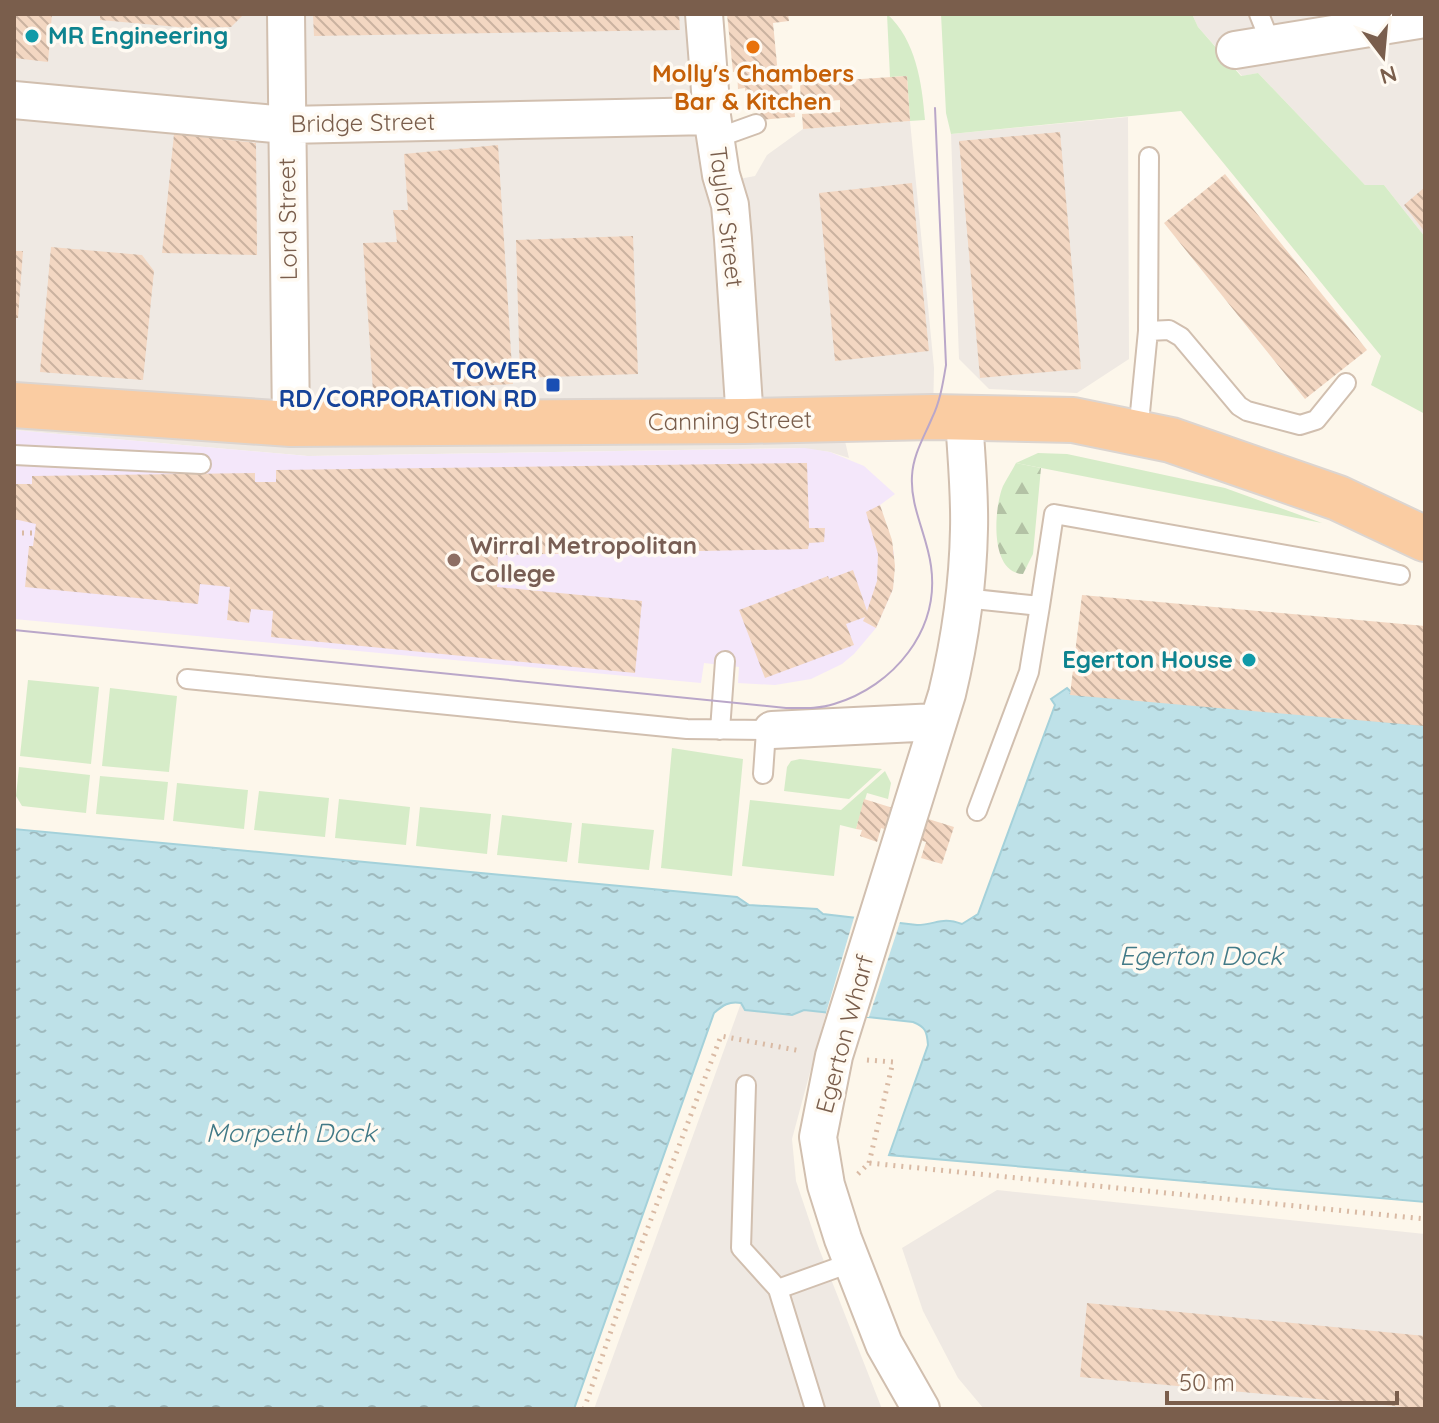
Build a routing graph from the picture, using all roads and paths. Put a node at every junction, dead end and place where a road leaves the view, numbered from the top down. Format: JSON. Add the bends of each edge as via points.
{"nodes":[{"id":1,"x":286,"y":14,"type":"edge"},
{"id":2,"x":704,"y":14,"type":"edge"},
{"id":3,"x":1425,"y":19,"type":"edge"},
{"id":4,"x":1265,"y":29,"type":"edge"},
{"id":5,"x":1235,"y":50,"type":"dead end"},
{"id":6,"x":14,"y":100,"type":"edge"},
{"id":7,"x":756,"y":124,"type":"dead end"},
{"id":8,"x":286,"y":125,"type":"junction"},
{"id":9,"x":714,"y":127,"type":"junction"},
{"id":10,"x":1149,"y":157,"type":"dead end"},
{"id":11,"x":1148,"y":331,"type":"junction"},
{"id":12,"x":1346,"y":383,"type":"dead end"},
{"id":13,"x":14,"y":405,"type":"edge"},
{"id":14,"x":964,"y":417,"type":"junction"},
{"id":15,"x":745,"y":421,"type":"junction"},
{"id":16,"x":291,"y":424,"type":"junction"},
{"id":17,"x":1138,"y":433,"type":"junction"},
{"id":18,"x":14,"y":455,"type":"edge"},
{"id":19,"x":201,"y":464,"type":"dead end"},
{"id":20,"x":14,"y":533,"type":"edge"},
{"id":21,"x":35,"y":533,"type":"dead end"},
{"id":22,"x":1425,"y":539,"type":"edge"},
{"id":23,"x":1400,"y":575,"type":"dead end"},
{"id":24,"x":964,"y":598,"type":"junction"},
{"id":25,"x":1040,"y":606,"type":"junction"},
{"id":26,"x":725,"y":661,"type":"dead end"},
{"id":27,"x":187,"y":679,"type":"dead end"},
{"id":28,"x":937,"y":722,"type":"junction"},
{"id":29,"x":720,"y":730,"type":"junction"},
{"id":30,"x":769,"y":730,"type":"junction"},
{"id":31,"x":763,"y":774,"type":"dead end"},
{"id":32,"x":977,"y":811,"type":"dead end"},
{"id":33,"x":834,"y":1056,"type":"junction"},
{"id":34,"x":746,"y":1085,"type":"dead end"},
{"id":35,"x":869,"y":1163,"type":"junction"},
{"id":36,"x":832,"y":1202,"type":"junction"},
{"id":37,"x":1425,"y":1219,"type":"edge"},
{"id":38,"x":853,"y":1262,"type":"junction"},
{"id":39,"x":778,"y":1289,"type":"junction"},
{"id":40,"x":884,"y":1344,"type":"junction"},
{"id":41,"x":584,"y":1409,"type":"edge"},
{"id":42,"x":815,"y":1409,"type":"edge"},
{"id":43,"x":901,"y":1409,"type":"edge"},
{"id":44,"x":921,"y":1409,"type":"edge"}],
"edges":[{"from":1,"to":8,"type":"street","name":"Lord Street"},
{"from":2,"to":9,"type":"street","name":"Taylor Street"},
{"from":3,"to":4,"type":"street"},
{"from":4,"to":5,"type":"street"},
{"from":6,"to":8,"type":"street","name":"Bridge Street"},
{"from":7,"to":9,"type":"lane","name":"Bridge Street"},
{"from":8,"to":9,"type":"street","name":"Bridge Street"},
{"from":8,"to":16,"type":"street","name":"Lord Street"},
{"from":9,"to":15,"type":"street","name":"Taylor Street","via":[[730,205]]},
{"from":10,"to":11,"type":"lane"},
{"from":11,"to":12,"type":"lane","via":[[1169,330],[1181,337],[1239,406],[1300,425],[1316,420]]},
{"from":11,"to":17,"type":"lane"},
{"from":13,"to":16,"type":"highway","name":"Canning Street"},
{"from":14,"to":15,"type":"highway","name":"Canning Street"},
{"from":14,"to":17,"type":"highway","name":"Canning Street","via":[[1073,420]]},
{"from":14,"to":24,"type":"street","name":"Egerton Wharf","via":[[969,525]]},
{"from":15,"to":16,"type":"highway","name":"Canning Street"},
{"from":17,"to":22,"type":"highway","name":"Canning Street","via":[[1338,498]]},
{"from":18,"to":19,"type":"lane"},
{"from":20,"to":21,"type":"path"},
{"from":23,"to":25,"type":"lane","via":[[1054,514]]},
{"from":24,"to":25,"type":"lane"},
{"from":24,"to":28,"type":"street","name":"Egerton Wharf","via":[[955,659]]},
{"from":25,"to":32,"type":"lane","via":[[1029,672]]},
{"from":26,"to":29,"type":"lane"},
{"from":27,"to":29,"type":"lane"},
{"from":28,"to":30,"type":"street"},
{"from":28,"to":33,"type":"street","name":"Egerton Wharf"},
{"from":29,"to":30,"type":"lane"},
{"from":30,"to":31,"type":"lane"},
{"from":33,"to":35,"type":"path","via":[[893,1062]]},
{"from":33,"to":36,"type":"street","name":"Egerton Wharf","via":[[818,1137]]},
{"from":33,"to":41,"type":"path","via":[[721,1036]]},
{"from":34,"to":39,"type":"lane","via":[[741,1248]]},
{"from":35,"to":36,"type":"path"},
{"from":35,"to":37,"type":"path"},
{"from":36,"to":38,"type":"street","name":"Egerton Wharf"},
{"from":38,"to":39,"type":"lane"},
{"from":38,"to":40,"type":"street","name":"Egerton Wharf"},
{"from":39,"to":42,"type":"lane"},
{"from":40,"to":43,"type":"street","name":"Egerton Wharf"},
{"from":40,"to":44,"type":"street","name":"Egerton Wharf"}]}
